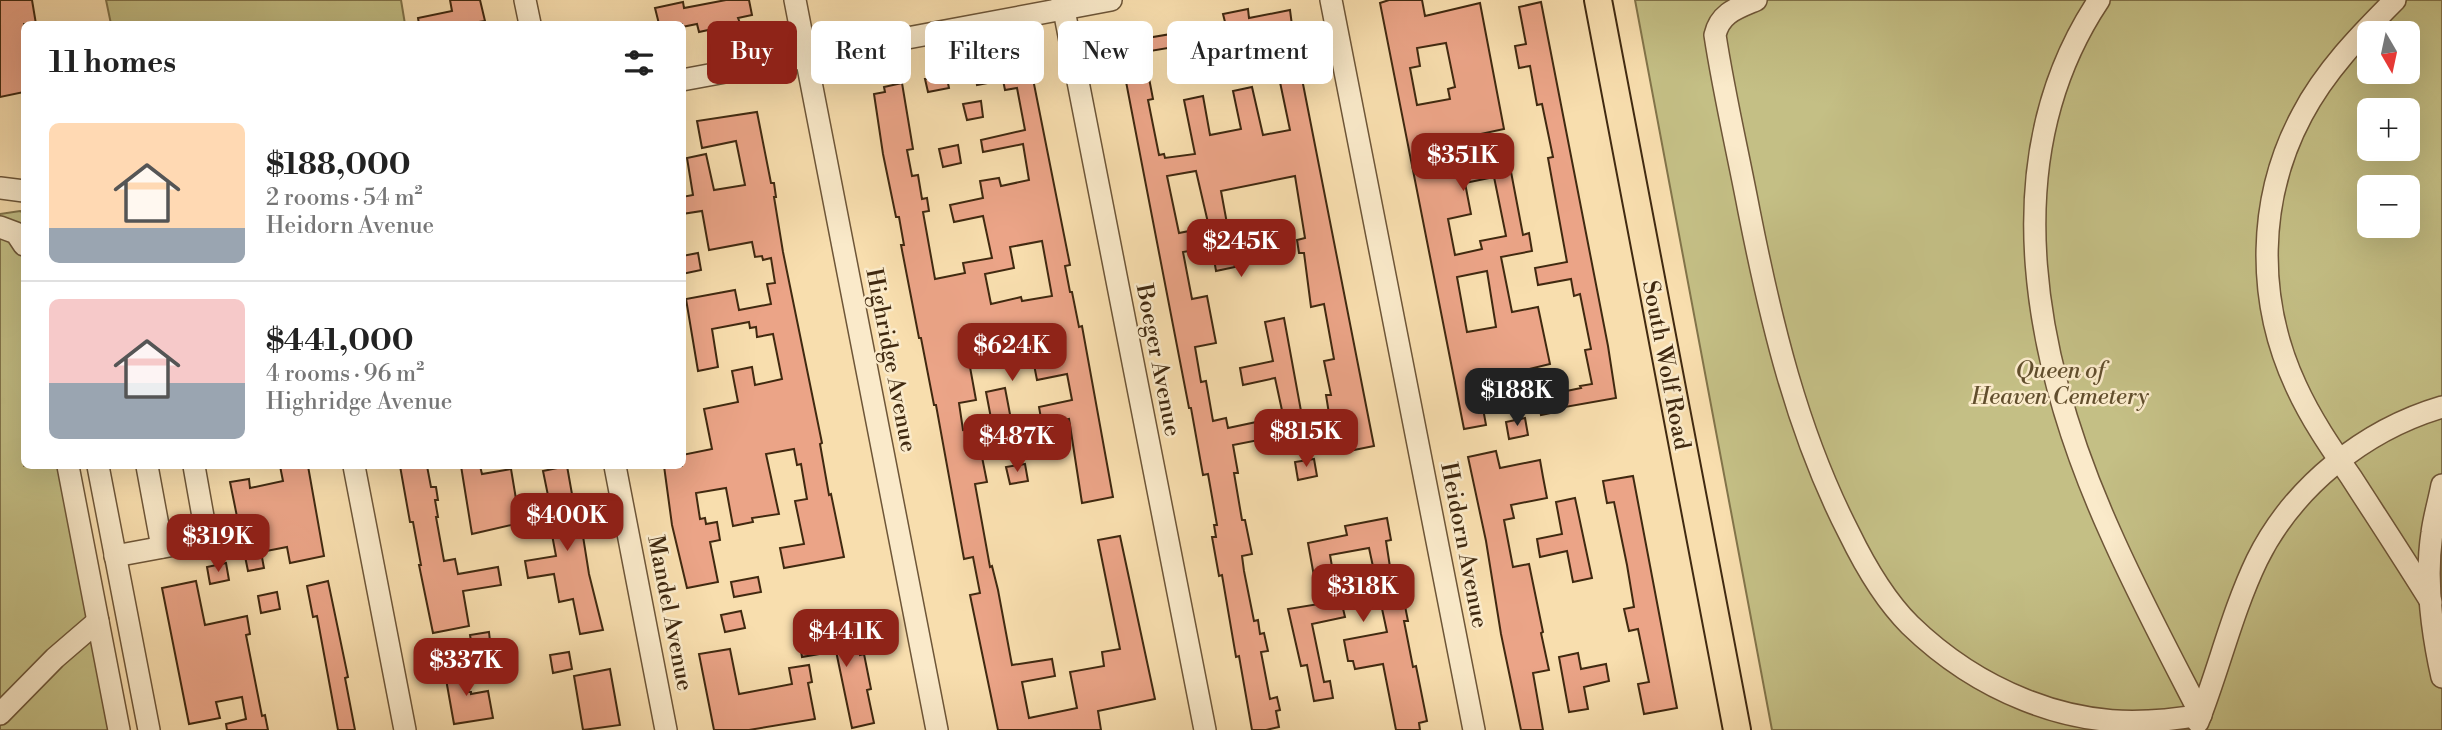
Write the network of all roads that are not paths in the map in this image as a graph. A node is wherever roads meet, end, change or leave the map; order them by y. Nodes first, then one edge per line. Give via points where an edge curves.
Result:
1 (525, 0) edge
2 (795, 0) edge
3 (1111, 0) edge
4 (1331, 0) edge
5 (1598, 0) edge
6 (1756, 0) edge
7 (2099, 0) edge
8 (2395, 0) edge
9 (1063, 5) edge
10 (529, 21) edge
11 (807, 56) junction
12 (686, 79) edge
13 (0, 188) edge
14 (21, 191) edge
15 (0, 227) edge
16 (21, 240) edge
17 (2442, 407) edge
18 (2339, 460) junction
19 (69, 469) edge
20 (99, 469) edge
21 (148, 469) edge
22 (195, 469) edge
23 (355, 469) edge
24 (616, 469) edge
25 (2442, 485) edge
26 (2437, 533) edge
27 (162, 547) junction
28 (115, 556) junction
29 (2431, 602) junction
30 (98, 621) junction
31 (2442, 677) edge
32 (0, 714) edge
33 (2198, 722) edge
34 (119, 730) edge
35 (149, 730) edge
36 (405, 730) edge
37 (666, 730) edge
38 (937, 730) edge
39 (1205, 730) edge
40 (1474, 730) edge
41 (1737, 730) edge

1 - 10 street
2 - 11 street, Highridge Avenue
3 - 9 street
4 - 40 street, Heidorn Avenue
5 - 41 main road, South Wolf Road
6 - 33 street via 1724,16 1715,35 1761,274 1804,429 1839,514 1871,575 1910,624 1969,672 2005,692 2088,719
7 - 33 street via 2065,59 2041,142 2033,235 2038,284 2054,369 2087,476
8 - 18 street via 2347,49 2302,115 2273,192 2268,230 2271,309 2281,347 2296,386
9 - 11 street
9 - 39 street, Boeger Avenue
11 - 12 street
11 - 38 street, Highridge Avenue
13 - 14 street
15 - 16 street via 16,233
17 - 18 street via 2381,432
18 - 29 street
18 - 33 street via 2302,496 2258,559
19 - 30 street
20 - 28 street
21 - 27 street
22 - 27 street via 207,539
23 - 36 street
24 - 37 street, Mandel Avenue
25 - 26 street
26 - 29 street via 2430,559
27 - 28 street
28 - 35 street
29 - 31 street
30 - 32 street
30 - 34 street

